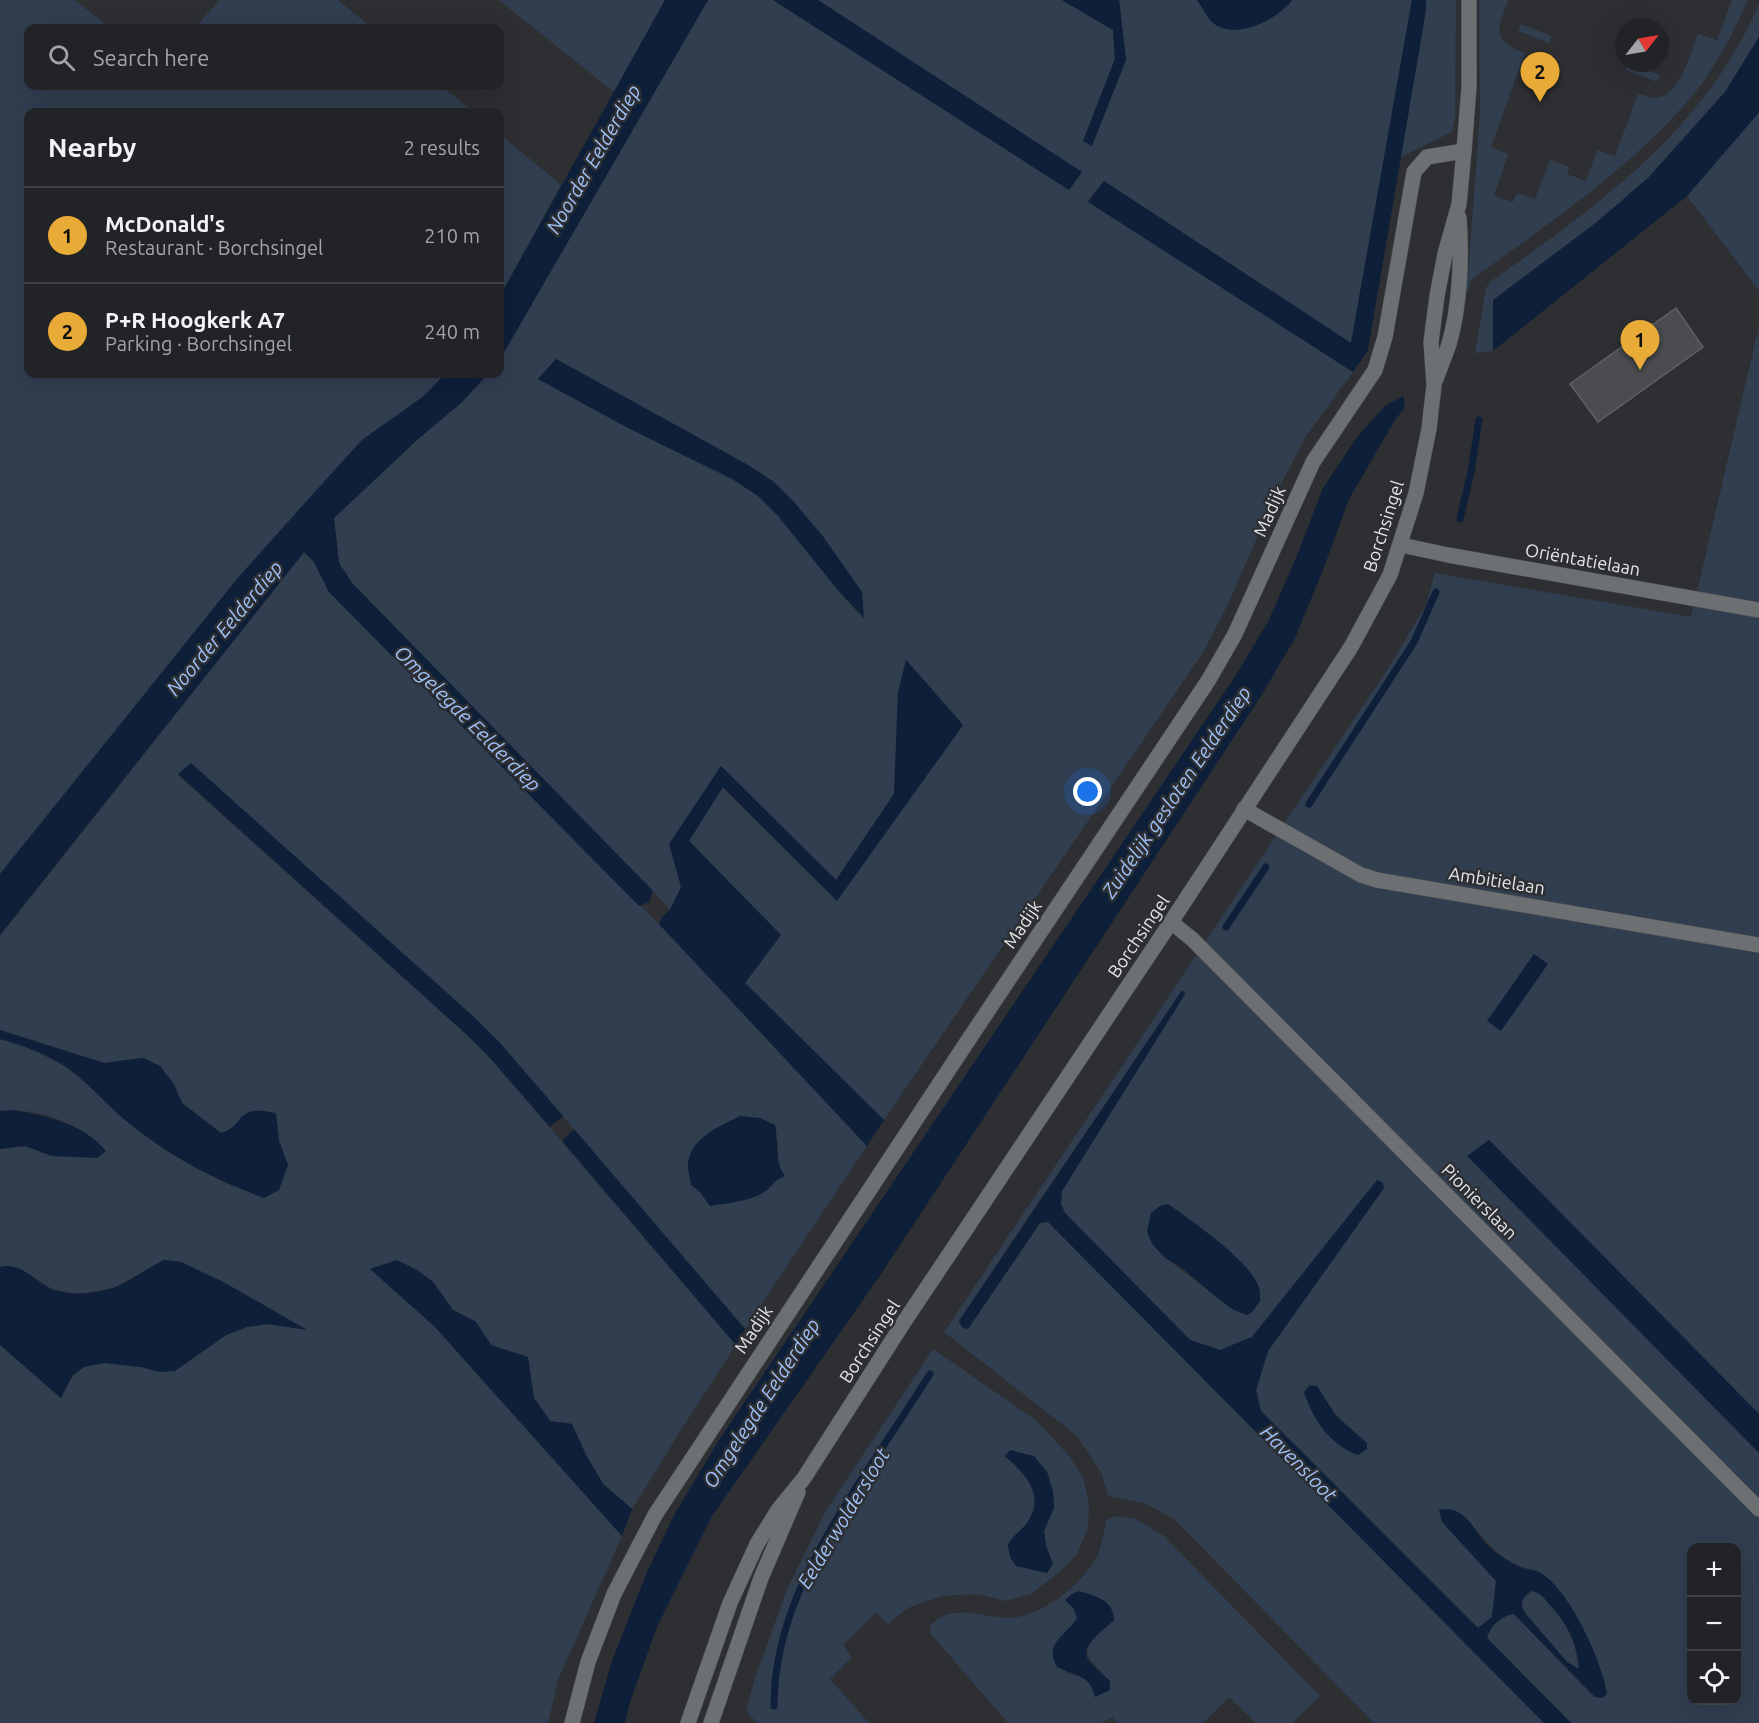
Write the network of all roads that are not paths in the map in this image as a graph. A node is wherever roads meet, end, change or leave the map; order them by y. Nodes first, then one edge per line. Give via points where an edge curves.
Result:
1 (1469, 0) edge
2 (1464, 151) junction
3 (1401, 545) junction
4 (1759, 610) edge
5 (1244, 809) junction
6 (1171, 922) junction
7 (1759, 945) edge
8 (804, 1479) junction
9 (1759, 1509) edge
10 (572, 1723) edge
11 (688, 1723) edge
12 (711, 1723) edge

1 - 2 street, Borchsingel
2 - 3 street, Borchsingel via 1459,204 1445,254 1431,342 1434,385 1429,429
2 - 10 street, Madijk via 1427,157 1414,172 1387,328 1375,370 1313,462 1235,634 1208,681 655,1515 614,1594 588,1662
3 - 4 street, Oriëntatielaan
3 - 5 street, Borchsingel via 1351,648
5 - 6 street, Borchsingel
5 - 7 street, Ambitielaan via 1361,875 1377,880
6 - 8 street, Borchsingel
6 - 9 street, Pionierslaan
8 - 11 street, Borchsingel via 778,1510 743,1571
8 - 12 street, Borchsingel via 761,1578

